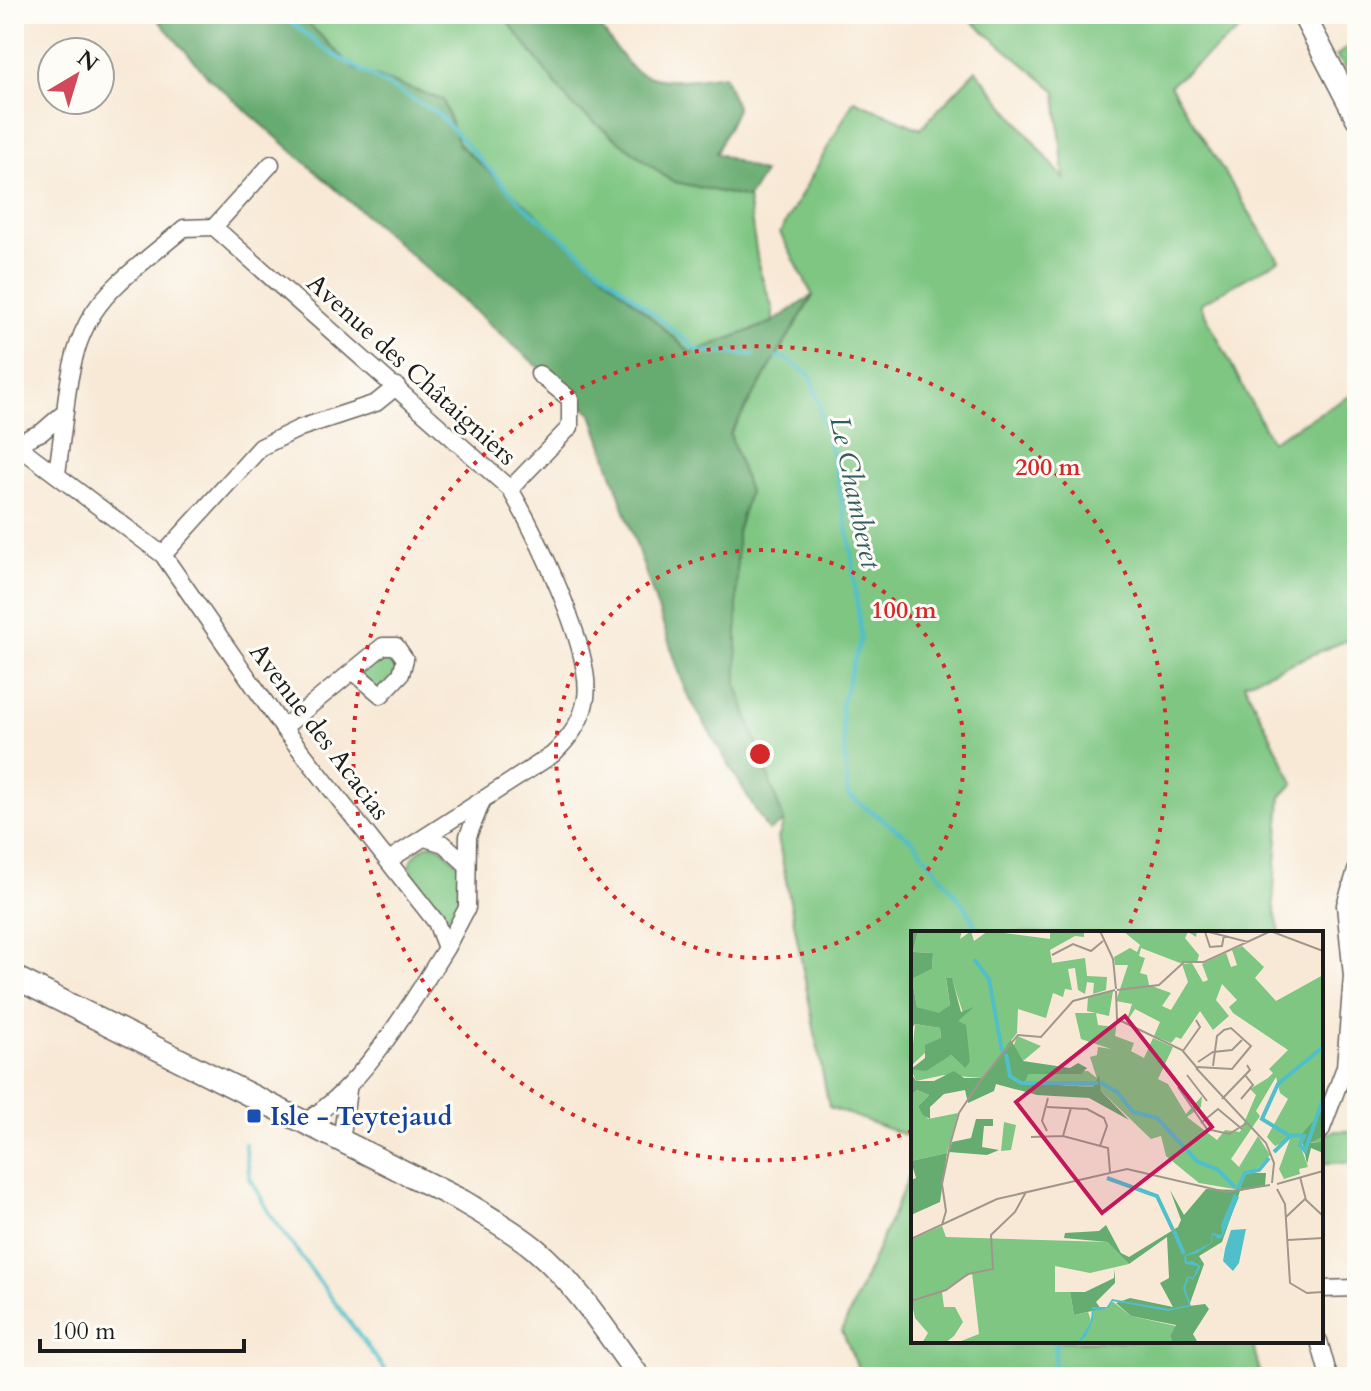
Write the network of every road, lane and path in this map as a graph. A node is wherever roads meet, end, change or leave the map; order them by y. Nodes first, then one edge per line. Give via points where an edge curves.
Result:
1 (1303, 14) edge
2 (1357, 118) edge
3 (271, 164) dead end
4 (214, 227) junction
5 (539, 374) dead end
6 (397, 386) junction
7 (65, 412) junction
8 (14, 444) edge
9 (57, 474) junction
10 (510, 489) junction
11 (163, 555) junction
12 (354, 672) dead end
13 (283, 728) junction
14 (482, 801) junction
15 (425, 838) junction
16 (389, 860) junction
17 (466, 864) junction
18 (1357, 868) edge
19 (446, 948) junction
20 (14, 977) edge
21 (348, 1090) junction
22 (303, 1123) junction
23 (1323, 1126) edge
24 (341, 1142) junction
25 (1357, 1288) edge
26 (1323, 1289) edge
27 (1320, 1343) edge
28 (639, 1377) edge
29 (1329, 1377) edge

1 - 2 main road
3 - 4 street
4 - 6 street, Avenue des Châtaigniers
4 - 7 street via 184,228 93,309 69,370
5 - 10 street via 570,399 570,427
6 - 10 street, Avenue des Châtaigniers
6 - 11 street via 376,403 261,447
7 - 8 street via 42,432
7 - 9 street
8 - 9 street, Avenue des Acacias
9 - 11 street, Avenue des Acacias
10 - 14 street, Avenue des Châtaigniers via 585,661 586,696 579,723 565,743
11 - 13 street, Avenue des Acacias
12 - 13 street
13 - 16 street, Avenue des Acacias
14 - 15 street, Avenue des Châtaigniers
14 - 17 street via 468,836
15 - 16 street, Avenue des Châtaigniers
15 - 17 street via 444,844
16 - 19 street, Avenue des Acacias via 436,922
17 - 19 street via 467,908
18 - 23 street via 1345,905 1352,976 1345,1067
19 - 21 street
20 - 22 main road
21 - 22 street
21 - 24 street
22 - 24 main road
24 - 28 main road via 462,1201 535,1249 581,1297
25 - 26 street
27 - 29 street

